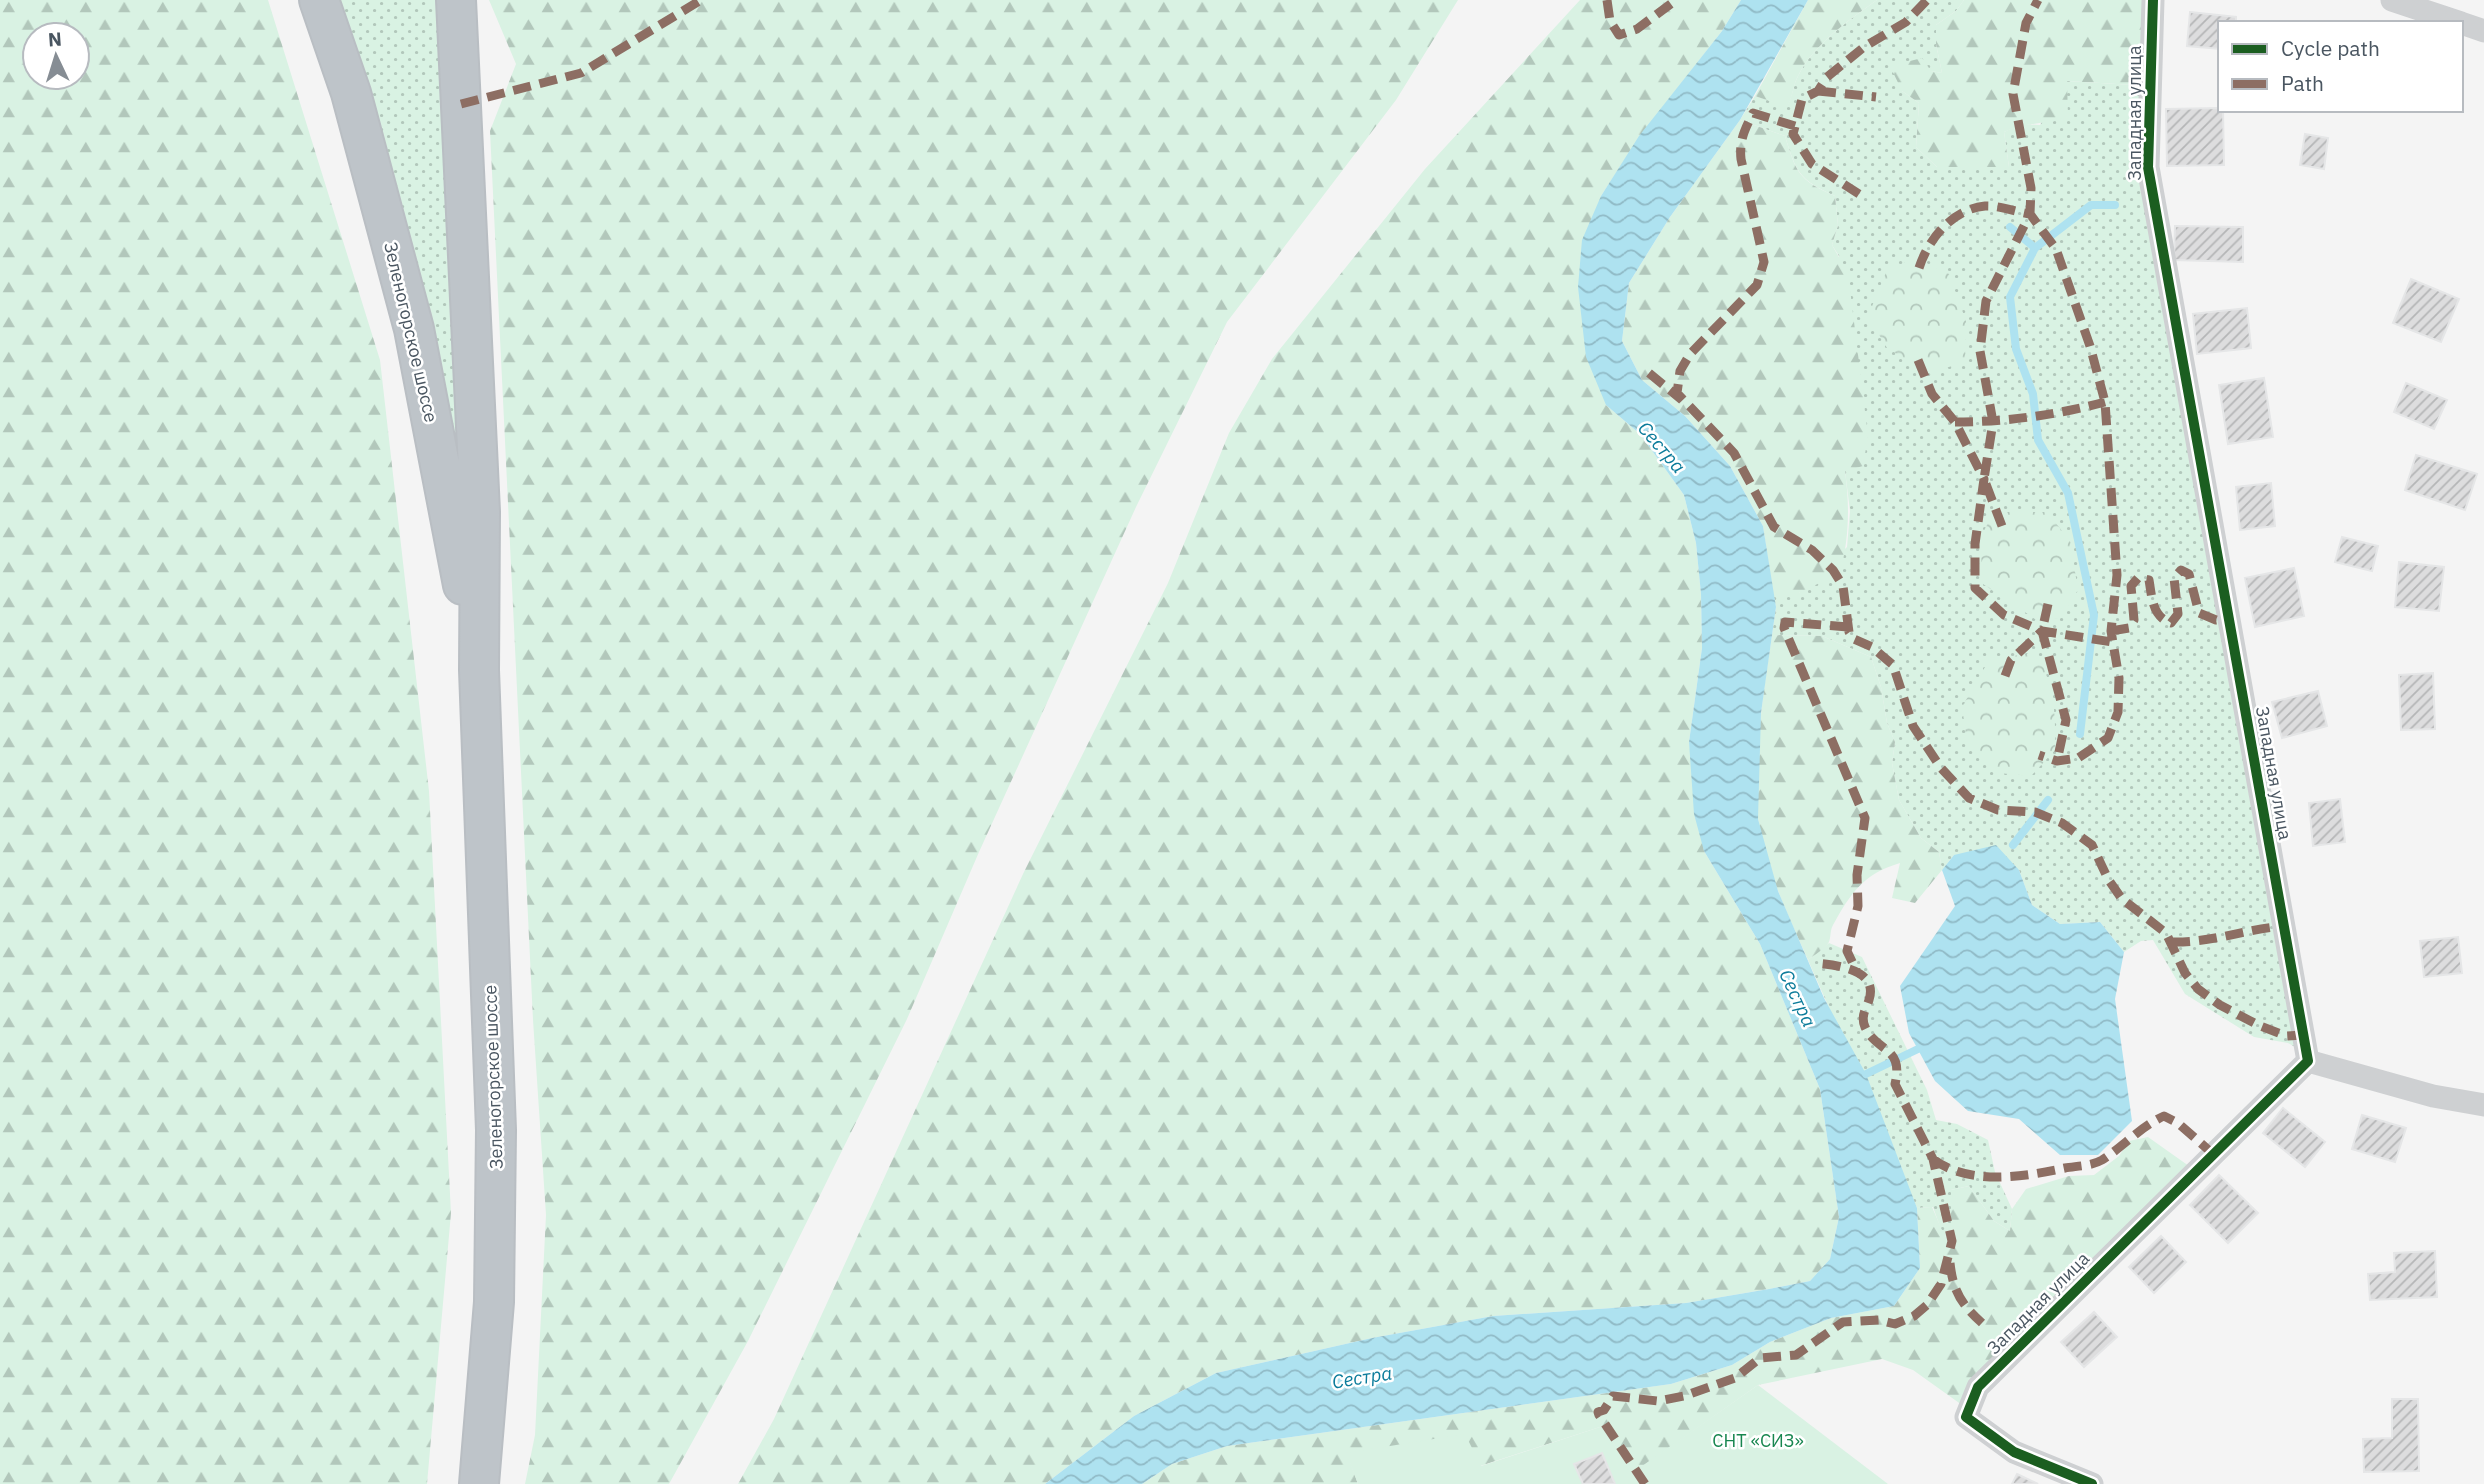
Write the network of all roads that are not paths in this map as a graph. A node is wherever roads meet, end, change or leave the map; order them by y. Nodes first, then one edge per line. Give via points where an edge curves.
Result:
1 (319, 0) edge
2 (456, 0) edge
3 (2153, 0) edge
4 (2392, 0) edge
5 (2455, 21) edge
6 (2463, 24) edge
7 (2484, 31) edge
8 (479, 670) junction
9 (2308, 1061) junction
10 (2484, 1105) edge
11 (479, 1484) edge
12 (2092, 1484) edge

1 - 8 highway, Зеленогорское шоссе via 351,93 414,329
2 - 8 highway, Зеленогорское шоссе via 480,512
3 - 9 street, Западная улица via 2148,167
4 - 5 street
6 - 7 street
8 - 11 highway, Зеленогорское шоссе via 496,1130 494,1302
9 - 10 street via 2433,1096
9 - 12 street, Западная улица via 1978,1387 1966,1417 2014,1452

